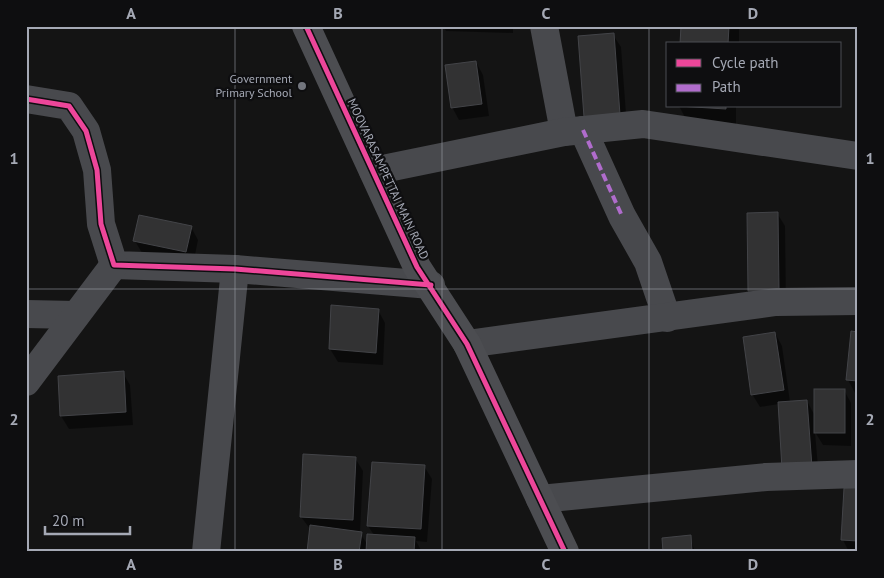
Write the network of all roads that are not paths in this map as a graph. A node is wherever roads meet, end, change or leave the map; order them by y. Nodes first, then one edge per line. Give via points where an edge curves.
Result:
1 (306, 26) edge
2 (544, 26) edge
3 (26, 99) edge
4 (574, 131) junction
5 (858, 156) edge
6 (373, 171) junction
7 (114, 265) junction
8 (235, 269) junction
9 (431, 285) junction
10 (858, 301) edge
11 (26, 314) edge
12 (76, 315) junction
13 (667, 318) junction
14 (467, 344) junction
15 (26, 382) edge
16 (858, 474) edge
17 (540, 498) junction
18 (206, 552) edge
19 (565, 552) edge

1 - 6 street, MOOVARASAMPETTAI MAIN ROAD
2 - 4 street
3 - 7 street via 69,106 86,131 97,170 101,224
4 - 5 street via 643,124
4 - 6 street
4 - 13 street via 648,262
6 - 9 street, MOOVARASAMPETTAI MAIN ROAD via 417,267
7 - 8 street
7 - 12 street
8 - 9 street
8 - 18 street
9 - 14 street, MOOVARASAMPETTAI MAIN ROAD
10 - 13 street via 776,302
11 - 12 street
12 - 15 street
13 - 14 street
14 - 17 street, MOOVARASAMPETTAI MAIN ROAD
16 - 17 street via 766,477
17 - 19 street, MOOVARASAMPETTAI MAIN ROAD

